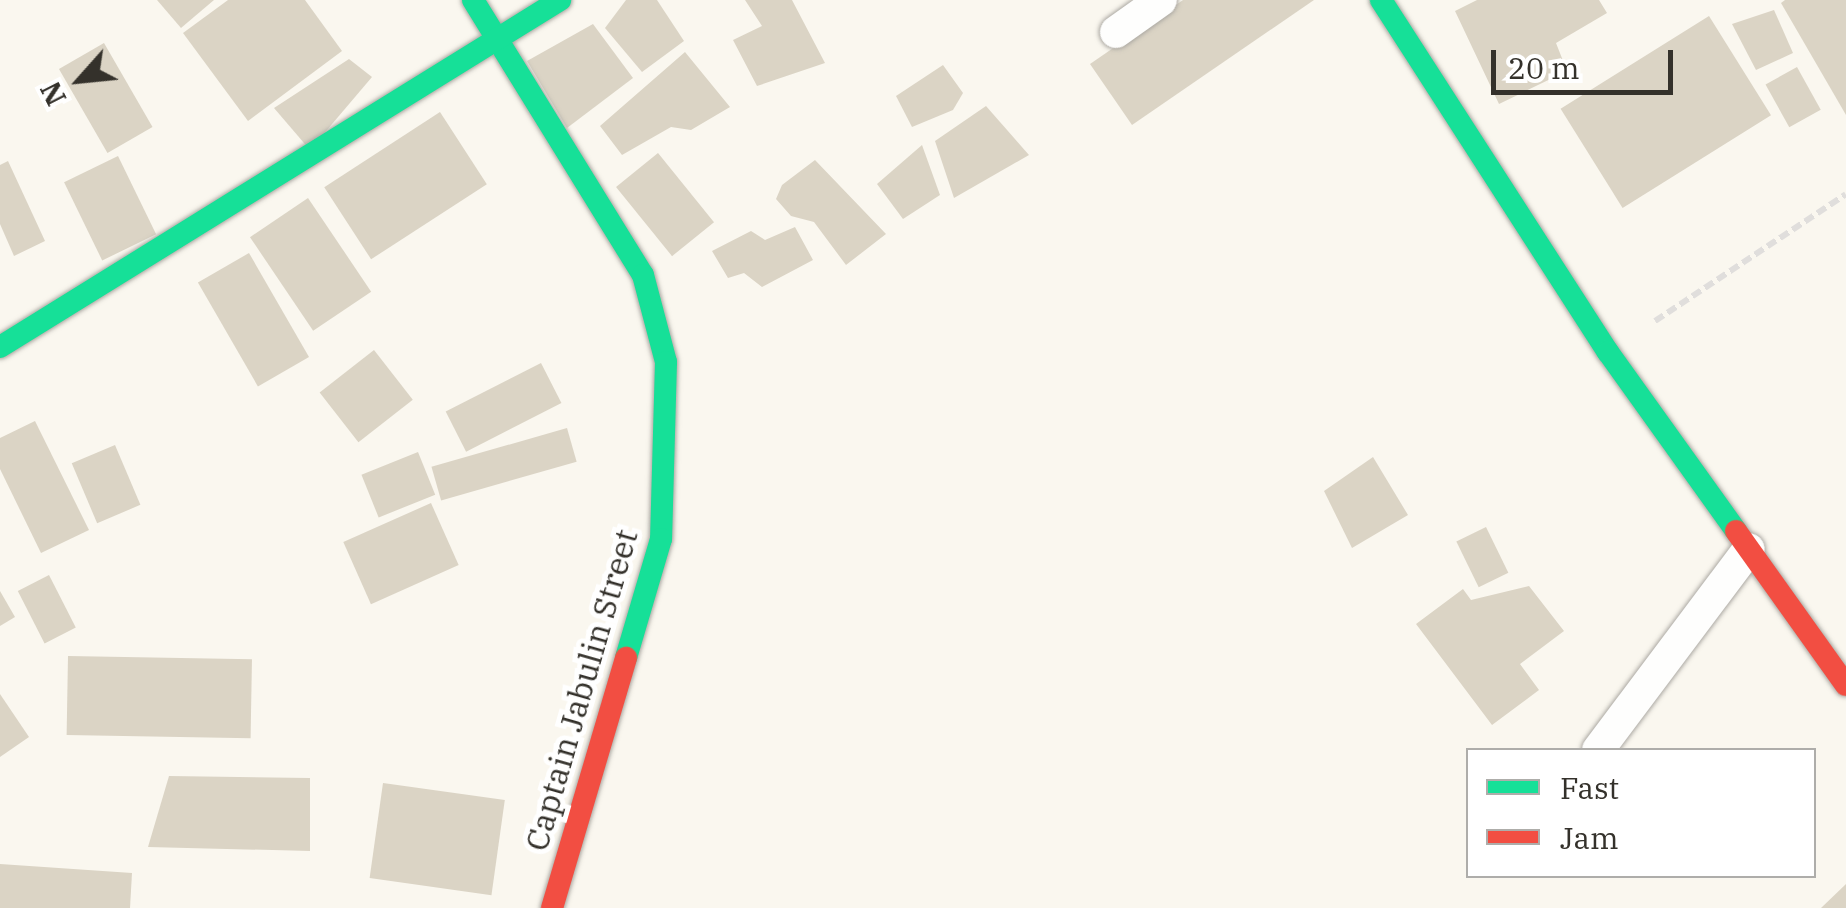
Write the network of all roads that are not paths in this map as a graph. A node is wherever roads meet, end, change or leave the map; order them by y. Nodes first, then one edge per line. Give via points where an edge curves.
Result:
1 (473, 0) edge
2 (560, 0) edge
3 (1161, 0) edge
4 (1382, 0) edge
5 (1116, 32) dead end
6 (502, 41) junction
7 (0, 347) edge
8 (1749, 549) junction
9 (1846, 684) edge
10 (1600, 748) edge
11 (552, 908) edge

1 - 6 street, Captain Jabulin Street
2 - 6 street
3 - 5 lane
4 - 8 street via 1608,352
6 - 7 street
6 - 11 street, Captain Jabulin Street via 643,274 666,362 661,539
8 - 9 street
8 - 10 lane

